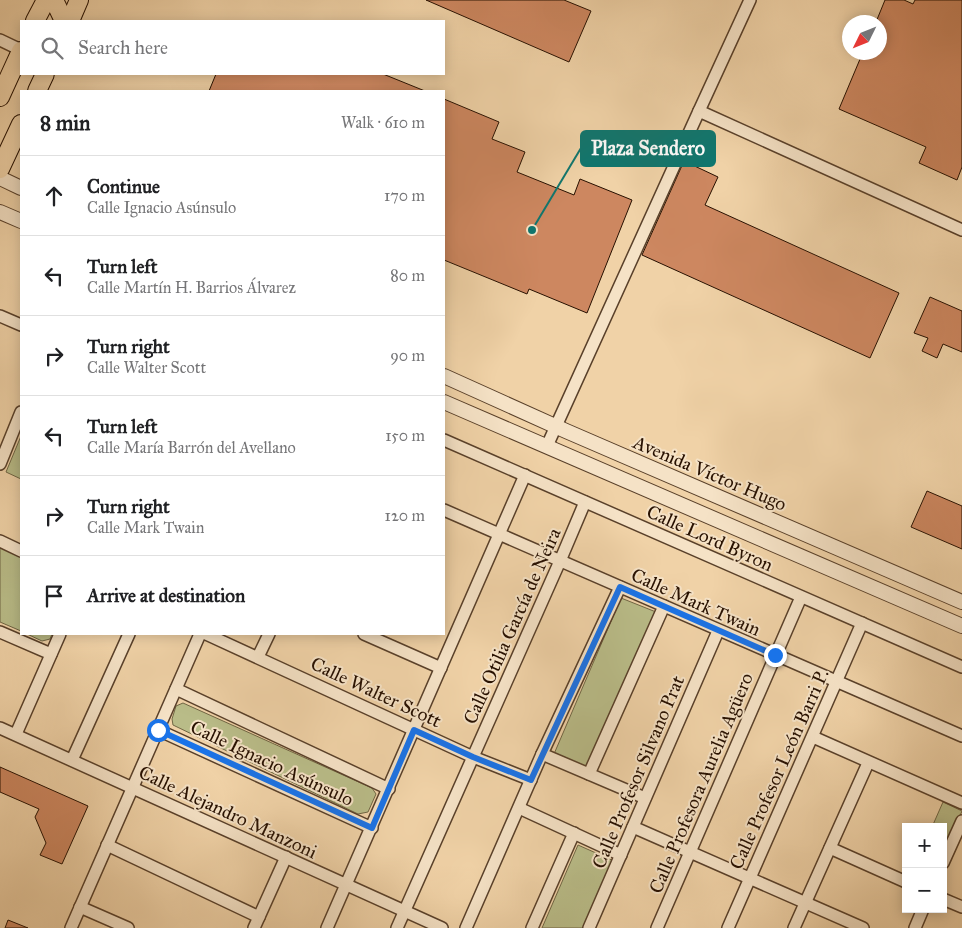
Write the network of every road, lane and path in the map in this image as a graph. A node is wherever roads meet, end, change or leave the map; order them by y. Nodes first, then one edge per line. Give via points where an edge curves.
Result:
1 (46, 0) edge
2 (54, 0) edge
3 (79, 0) edge
4 (750, 0) edge
5 (36, 20) edge
6 (64, 20) edge
7 (70, 20) edge
8 (0, 40) edge
9 (20, 50) edge
10 (20, 52) edge
11 (45, 75) edge
12 (37, 90) edge
13 (0, 97) edge
14 (699, 111) junction
15 (20, 126) edge
16 (0, 169) edge
17 (0, 178) edge
18 (20, 188) edge
19 (0, 212) edge
20 (20, 221) edge
21 (962, 230) edge
22 (0, 316) edge
23 (20, 325) edge
24 (445, 376) edge
25 (445, 402) edge
26 (20, 419) edge
27 (556, 426) junction
28 (445, 440) edge
29 (547, 446) junction
30 (0, 464) edge
31 (524, 475) junction
32 (585, 502) junction
33 (445, 510) edge
34 (499, 535) junction
35 (0, 541) edge
36 (20, 551) edge
37 (560, 561) junction
38 (620, 587) junction
39 (801, 596) junction
40 (962, 602) edge
41 (664, 606) junction
42 (862, 623) junction
43 (962, 626) edge
44 (718, 630) junction
45 (0, 632) edge
46 (60, 635) edge
47 (129, 635) edge
48 (200, 635) edge
49 (208, 635) edge
50 (269, 635) edge
51 (370, 635) edge
52 (386, 638) edge
53 (51, 654) junction
54 (775, 655) junction
55 (258, 657) junction
56 (962, 667) edge
57 (441, 668) junction
58 (836, 682) junction
59 (176, 689) junction
60 (0, 728) edge
61 (158, 730) junction
62 (414, 730) junction
63 (16, 734) junction
64 (962, 736) edge
65 (812, 737) junction
66 (542, 754) junction
67 (473, 757) junction
68 (72, 760) junction
69 (868, 763) junction
70 (589, 774) junction
71 (531, 780) junction
72 (132, 787) junction
73 (389, 789) junction
74 (645, 798) junction
75 (962, 803) edge
76 (520, 808) junction
77 (962, 821) edge
78 (633, 827) junction
79 (372, 828) junction
80 (574, 833) junction
81 (106, 845) junction
82 (830, 848) junction
83 (691, 853) junction
84 (947, 854) edge
85 (621, 855) junction
86 (286, 858) junction
87 (750, 879) junction
88 (902, 880) edge
89 (347, 886) junction
90 (947, 901) edge
91 (805, 903) junction
92 (80, 907) junction
93 (962, 907) edge
94 (405, 912) junction
95 (921, 913) edge
96 (256, 923) edge
97 (70, 928) edge
98 (128, 928) edge
99 (327, 928) edge
100 (397, 928) edge
101 (442, 928) edge
102 (466, 928) edge
103 (532, 928) edge
104 (589, 928) edge
105 (658, 928) edge
106 (728, 928) edge
107 (794, 928) edge
108 (863, 928) edge
109 (915, 928) edge

1 - 5 main road
2 - 6 main road
3 - 7 main road
4 - 14 street
8 - 9 street
10 - 13 main road
11 - 12 main road
14 - 21 street
14 - 27 street
15 - 16 main road
17 - 18 street
19 - 20 street
22 - 23 street
24 - 27 street, Avenida Víctor Hugo
25 - 29 street
26 - 30 street
27 - 29 street
27 - 40 street, Avenida Víctor Hugo
28 - 31 street, Calle Lord Byron
29 - 43 street
31 - 32 street, Calle Lord Byron
31 - 34 street
32 - 37 street, Calle Otilia García de Neira
32 - 39 street, Calle Lord Byron
33 - 34 street, Calle Mark Twain
34 - 37 street, Calle Mark Twain
34 - 57 street
35 - 36 street
37 - 38 street, Calle Mark Twain
37 - 67 street, Calle Otilia García de Neira
38 - 41 street, Calle Mark Twain
38 - 66 street
39 - 42 street, Calle Lord Byron
39 - 54 street, Calle Profesora Aurelia Agüero
41 - 44 street, Calle Mark Twain
41 - 70 street
42 - 56 street, Calle Lord Byron
42 - 58 street, Calle Profesor León Barri P.
44 - 54 street, Calle Mark Twain
44 - 74 street, Calle Profesor Silvano Prat
45 - 53 street
46 - 53 street
47 - 68 street
48 - 59 street
49 - 55 street, Calle Walter Scott
50 - 55 street
51 - 52 street
52 - 57 street
53 - 63 street
54 - 58 street, Calle Mark Twain
54 - 83 street, Calle Profesora Aurelia Agüero
55 - 62 street, Calle Walter Scott
57 - 62 street
58 - 64 street, Calle Mark Twain
58 - 65 street, Calle Profesor León Barri P.
59 - 61 street
59 - 73 street
60 - 63 street, Calle Alejandro Manzoni
61 - 72 street
61 - 79 street, Calle Ignacio Asúnsulo
62 - 67 street, Calle Walter Scott
62 - 73 street
63 - 68 street, Calle Alejandro Manzoni
65 - 69 street
65 - 87 street, Calle Profesor León Barri P.
66 - 70 street
66 - 71 street
67 - 71 street, Calle Walter Scott
67 - 94 street, Calle Otilia García de Neira
68 - 72 street, Calle Alejandro Manzoni
69 - 75 street
69 - 82 street
70 - 74 street
71 - 76 street
72 - 81 street
72 - 86 street, Calle Alejandro Manzoni
73 - 79 street
74 - 78 street, Calle Profesor Silvano Prat
76 - 80 street
76 - 102 street
77 - 84 street
78 - 83 street
78 - 85 street, Calle Profesor Silvano Prat
79 - 89 street
80 - 85 street
80 - 103 street
81 - 92 street
81 - 96 street
82 - 88 street
82 - 91 street
83 - 87 street
83 - 105 street, Calle Profesora Aurelia Agüero
85 - 104 street, Calle Profesor Silvano Prat
86 - 89 street, Calle Alejandro Manzoni
86 - 96 street
87 - 91 street
87 - 106 street, Calle Profesor León Barri P.
89 - 94 street, Calle Alejandro Manzoni
89 - 99 street
90 - 93 street
91 - 107 street
91 - 108 street
92 - 97 street
92 - 98 street
94 - 100 street, Calle Otilia García de Neira
94 - 101 street, Calle Alejandro Manzoni
95 - 109 street

